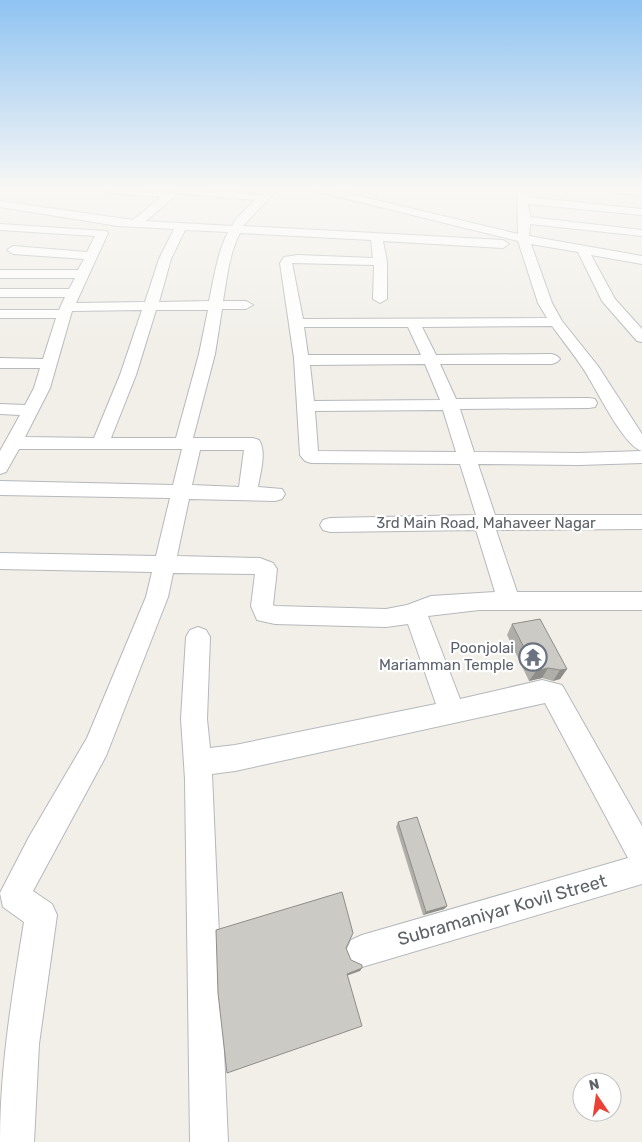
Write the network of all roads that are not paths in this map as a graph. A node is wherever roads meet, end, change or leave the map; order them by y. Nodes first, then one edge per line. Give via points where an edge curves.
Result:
1 (97, 243) edge
2 (172, 243) edge
3 (229, 243) edge
4 (377, 243) edge
5 (524, 243) edge
6 (532, 243) edge
7 (13, 250) dead end
8 (583, 251) junction
9 (91, 256) junction
10 (642, 260) edge
11 (381, 262) junction
12 (0, 274) edge
13 (82, 274) junction
14 (0, 293) edge
15 (74, 293) junction
16 (380, 299) dead end
17 (246, 305) dead end
18 (216, 306) junction
19 (150, 307) junction
20 (66, 311) junction
21 (0, 314) edge
22 (296, 322) junction
23 (414, 322) junction
24 (556, 322) junction
25 (642, 338) edge
26 (552, 359) dead end
27 (300, 360) junction
28 (432, 360) junction
29 (0, 363) edge
30 (48, 364) junction
31 (590, 404) dead end
32 (451, 405) junction
33 (307, 406) junction
34 (0, 409) edge
35 (31, 410) junction
36 (12, 443) junction
37 (100, 443) junction
38 (188, 444) junction
39 (642, 445) edge
40 (468, 457) junction
41 (642, 457) edge
42 (0, 468) edge
43 (0, 488) edge
44 (181, 492) junction
45 (247, 494) junction
46 (275, 494) dead end
47 (488, 522) junction
48 (642, 522) edge
49 (330, 525) dead end
50 (0, 561) edge
51 (164, 565) junction
52 (509, 601) junction
53 (642, 601) edge
54 (423, 608) junction
55 (198, 637) dead end
56 (452, 713) junction
57 (198, 763) junction
58 (642, 855) edge
59 (642, 869) edge
60 (7, 898) edge
61 (362, 951) dead end
62 (15, 1142) edge
63 (209, 1142) edge

1 - 9 street
2 - 19 street
3 - 18 street
4 - 11 street
5 - 24 street via 538,289
6 - 8 street
7 - 9 street
8 - 10 street
8 - 25 street via 609,301
9 - 13 street
11 - 16 street
11 - 22 street via 288,260
12 - 13 street
13 - 15 street
14 - 15 street
15 - 20 street
17 - 18 street
18 - 19 street
18 - 38 street
19 - 20 street
19 - 37 street via 128,375
20 - 21 street
20 - 30 street
22 - 23 street
22 - 27 street
23 - 24 street
23 - 28 street
24 - 39 street via 590,366
26 - 28 street
27 - 28 street
27 - 33 street
28 - 32 street
29 - 30 street
30 - 35 street
31 - 32 street
32 - 33 street
32 - 40 street
33 - 40 street via 311,457
34 - 35 street
35 - 36 street
36 - 37 street
36 - 42 street
37 - 38 street
38 - 44 street
38 - 45 street via 253,444
40 - 41 street
40 - 47 street
43 - 44 street
44 - 45 street
44 - 51 street
45 - 46 street
47 - 48 street, 3rd Main Road, Mahaveer Nagar
47 - 49 street, 3rd Main Road, Mahaveer Nagar
47 - 52 street via 486,530
50 - 51 street
51 - 54 street via 260,566 266,569 262,606 265,613 275,615 386,618
51 - 60 street via 157,596 97,747
52 - 53 street
52 - 54 street
54 - 56 street
55 - 57 street via 194,719
56 - 57 street
56 - 58 street via 542,691 552,694
57 - 63 street
59 - 61 street, Subramaniyar Kovil Street
60 - 62 street via 41,915 22,1044

